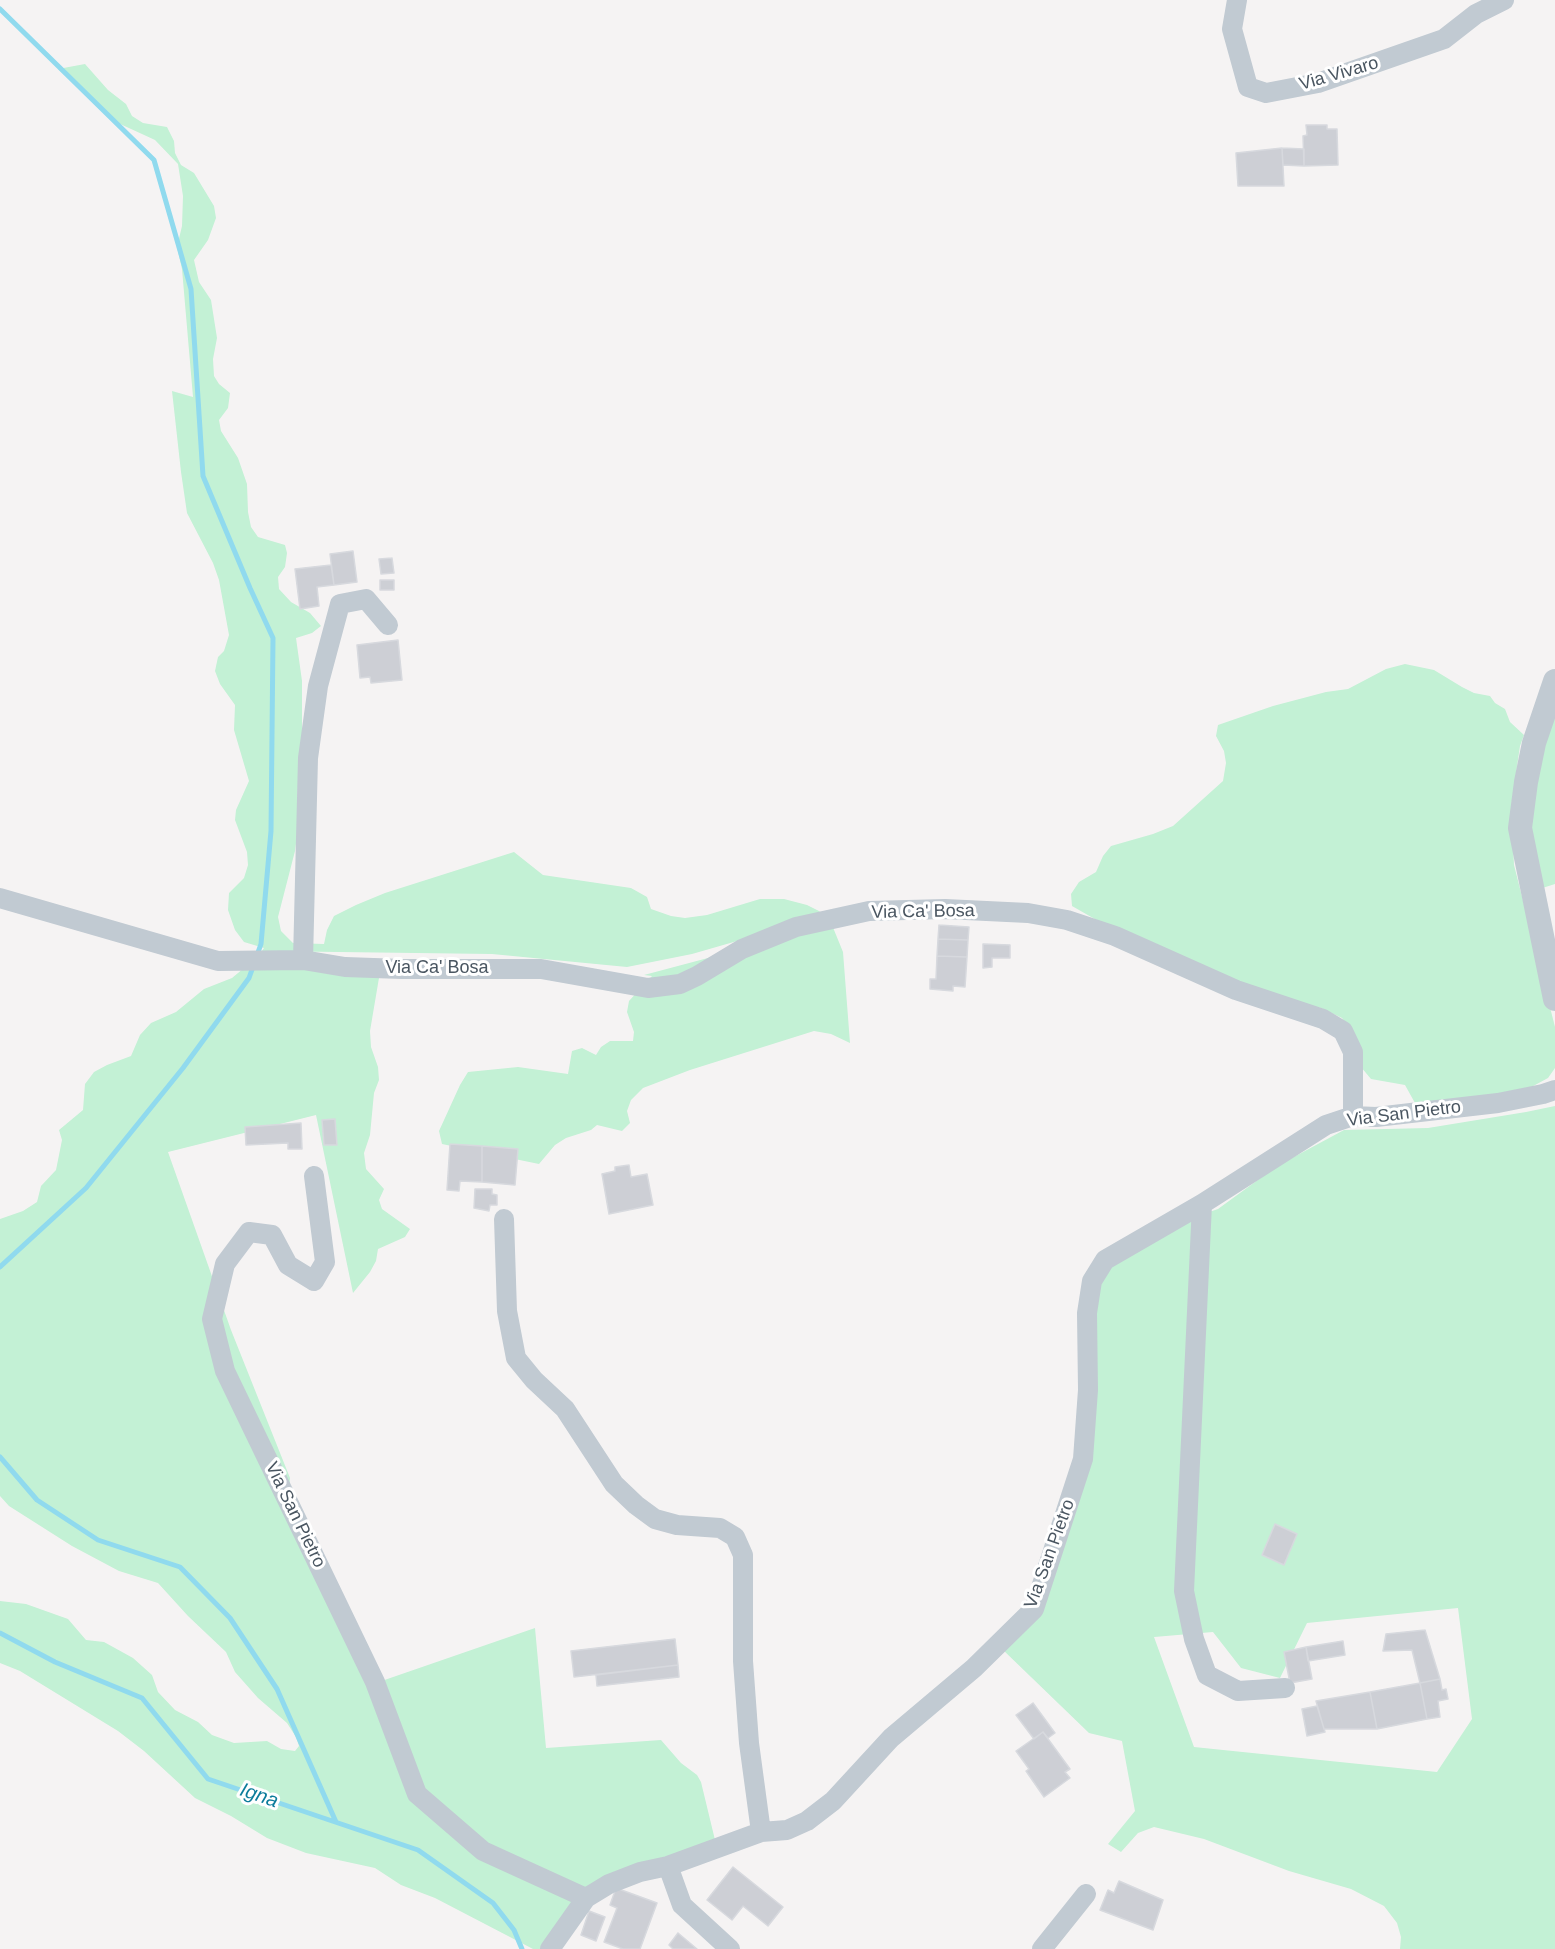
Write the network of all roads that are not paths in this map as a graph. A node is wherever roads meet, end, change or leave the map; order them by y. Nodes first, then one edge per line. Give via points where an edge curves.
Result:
1 (1237, 0) edge
2 (1504, 0) edge
3 (388, 625) dead end
4 (1555, 681) edge
5 (0, 898) edge
6 (303, 960) junction
7 (1555, 999) edge
8 (1555, 1090) edge
9 (1353, 1116) junction
10 (314, 1176) dead end
11 (1202, 1204) junction
12 (504, 1220) dead end
13 (1285, 1688) dead end
14 (761, 1832) junction
15 (668, 1866) junction
16 (1086, 1894) dead end
17 (586, 1898) junction
18 (550, 1949) edge
19 (730, 1949) edge
20 (1042, 1949) edge

1 - 2 street, Via Vivaro via 1232,29 1248,87 1266,93 1318,83 1434,43
3 - 6 street via 366,598 340,604 318,686 308,758
4 - 7 street via 1534,743 1521,828
5 - 6 street, Via Ca' Bosa via 218,962
6 - 9 street, Via Ca' Bosa via 345,967 541,969 648,988 680,984 742,949 796,927 869,911 1028,913 1067,920 1115,936 1236,990 1323,1019 1343,1031 1353,1052
8 - 9 street, Via San Pietro via 1498,1103 1376,1117
9 - 11 street, Via San Pietro via 1326,1125
10 - 17 street, Via San Pietro via 325,1262 314,1281 288,1264 272,1235 249,1232 225,1264 212,1320 225,1371 375,1682 417,1794 483,1851
11 - 13 street via 1184,1591 1194,1639 1207,1675 1238,1691
11 - 14 street, Via San Pietro via 1105,1260 1092,1281 1087,1313 1088,1390 1083,1459 1034,1610 974,1668 891,1738 833,1801 797,1826
12 - 14 street via 507,1311 516,1358 565,1409 614,1484 636,1505 655,1519 720,1528 735,1537 743,1555 743,1661
14 - 15 street, Via San Pietro
15 - 17 street, Via San Pietro via 609,1884
15 - 19 street via 682,1905
16 - 20 street
17 - 18 street, Via San Pietro

